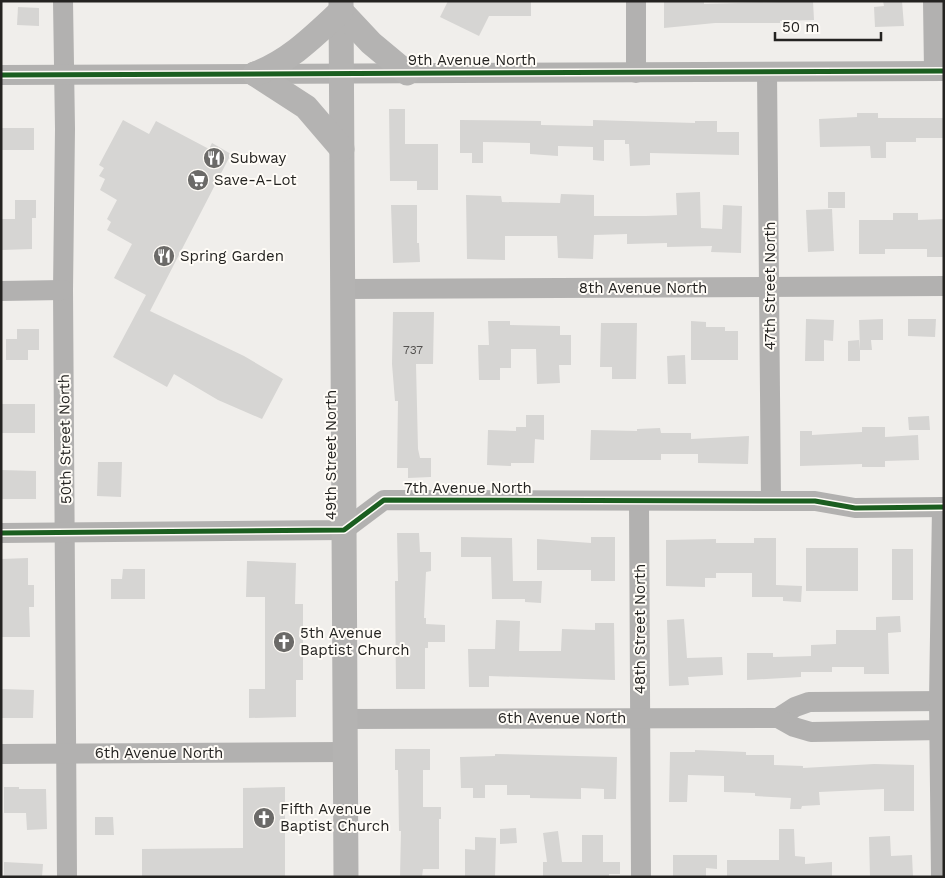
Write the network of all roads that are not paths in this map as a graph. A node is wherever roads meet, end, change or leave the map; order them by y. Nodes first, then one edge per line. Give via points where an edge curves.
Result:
1 (63, 1) edge
2 (636, 1) edge
3 (933, 1) edge
4 (341, 6) edge
5 (939, 71) edge
6 (636, 72) junction
7 (767, 72) junction
8 (342, 73) junction
9 (407, 73) junction
10 (255, 74) junction
11 (1, 75) edge
12 (64, 75) junction
13 (342, 149) junction
14 (944, 286) edge
15 (770, 288) junction
16 (343, 289) junction
17 (63, 290) junction
18 (1, 291) edge
19 (639, 501) junction
20 (772, 501) junction
21 (943, 507) edge
22 (344, 530) junction
23 (1, 533) edge
24 (66, 534) junction
25 (941, 701) edge
26 (640, 718) junction
27 (778, 718) junction
28 (346, 719) junction
29 (941, 730) edge
30 (346, 752) junction
31 (67, 753) junction
32 (1, 754) edge
33 (67, 877) edge
34 (346, 877) edge
35 (641, 877) edge
36 (940, 877) edge

1 - 12 street, 50th Street North
2 - 6 street
3 - 5 street
4 - 8 main road, 49th Street North
4 - 9 main road via 371,43
4 - 10 main road via 304,46 273,68
5 - 7 street, 9th Avenue North
6 - 7 street, 9th Avenue North
6 - 9 street, 9th Avenue North
7 - 15 street, 47th Street North
8 - 9 street, 9th Avenue North
8 - 10 street, 9th Avenue North
8 - 13 main road, 49th Street North
10 - 12 street, 9th Avenue North
10 - 13 main road via 306,107
11 - 12 street, 9th Avenue North
12 - 17 street, 50th Street North
13 - 16 main road, 49th Street North
14 - 15 street, 8th Avenue North
15 - 16 street, 8th Avenue North
15 - 20 street, 47th Street North
16 - 22 main road, 49th Street North
17 - 18 street
17 - 24 street, 50th Street North
19 - 20 street, 7th Avenue North
19 - 22 street, 7th Avenue North via 384,500
19 - 26 street, 48th Street North
20 - 21 street, 7th Avenue North via 815,501 855,508
21 - 25 street
22 - 24 street
22 - 28 main road, 49th Street North
23 - 24 street
24 - 31 street, 50th Street North
25 - 27 street via 809,702
25 - 29 street
26 - 27 street, 6th Avenue North
26 - 28 street, 6th Avenue North
26 - 35 street, 48th Street North
27 - 29 street, 6th Avenue North via 812,732
28 - 30 main road, 49th Street North
29 - 36 street
30 - 31 street, 6th Avenue North
30 - 34 main road, 49th Street North
31 - 32 street, 6th Avenue North
31 - 33 street, 50th Street North

